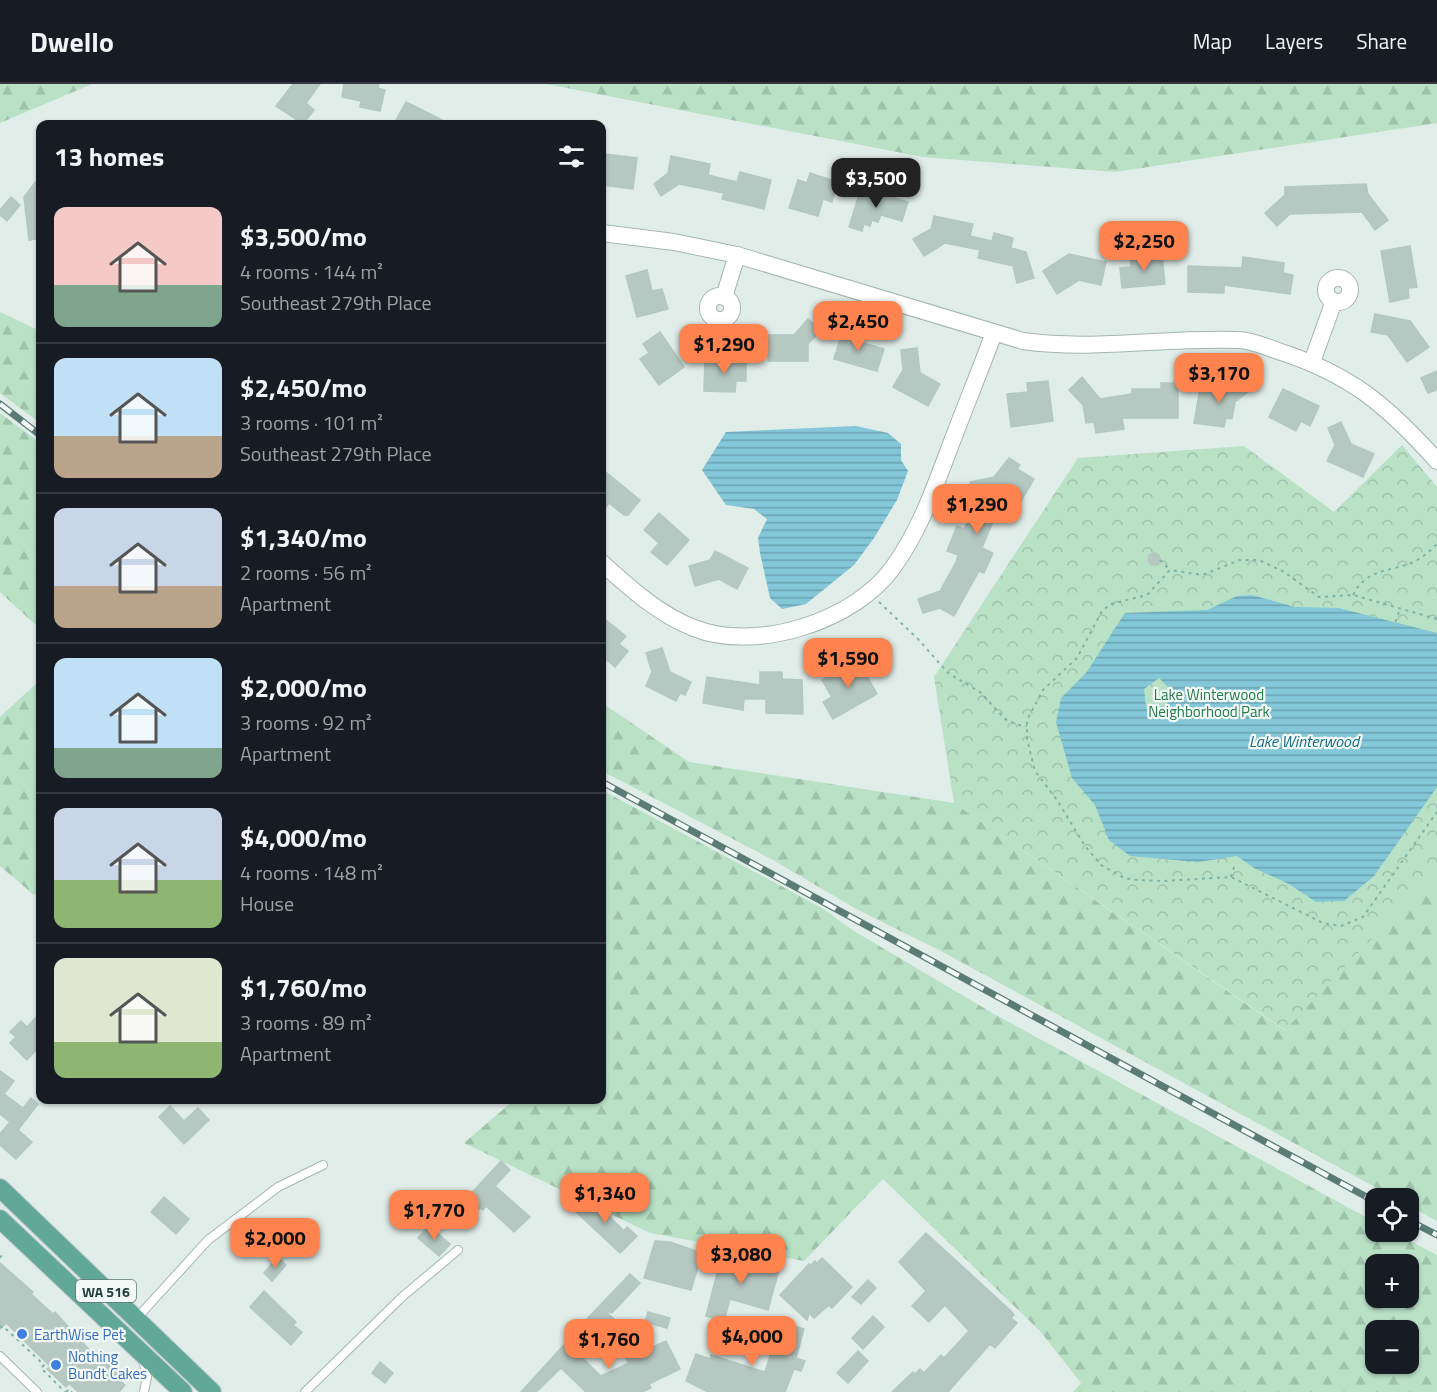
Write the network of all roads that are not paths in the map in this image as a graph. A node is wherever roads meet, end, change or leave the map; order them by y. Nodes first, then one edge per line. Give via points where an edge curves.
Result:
1 (606, 234) edge
2 (736, 255) junction
3 (724, 297) dead end
4 (1334, 301) dead end
5 (994, 333) junction
6 (1312, 362) junction
7 (1437, 461) edge
8 (606, 566) edge
9 (323, 1165) dead end
10 (0, 1188) edge
11 (0, 1218) edge
12 (458, 1250) dead end
13 (136, 1319) junction
14 (139, 1351) junction
15 (0, 1356) edge
16 (37, 1392) edge
17 (144, 1392) edge
18 (183, 1392) edge
19 (212, 1392) edge
20 (304, 1392) edge

1 - 2 street
2 - 3 street
2 - 5 street
4 - 6 street
5 - 6 street via 1062,347 1241,340
5 - 8 street via 922,520 893,569 869,591 825,620 774,634 738,636 695,629 646,600
6 - 7 street via 1377,399
9 - 13 lane via 278,1187 208,1240
10 - 13 main road, WA 516
11 - 14 main road, WA 516
12 - 20 lane via 402,1297
13 - 19 main road, WA 516
14 - 17 lane via 147,1377
14 - 18 main road, WA 516
15 - 16 lane

